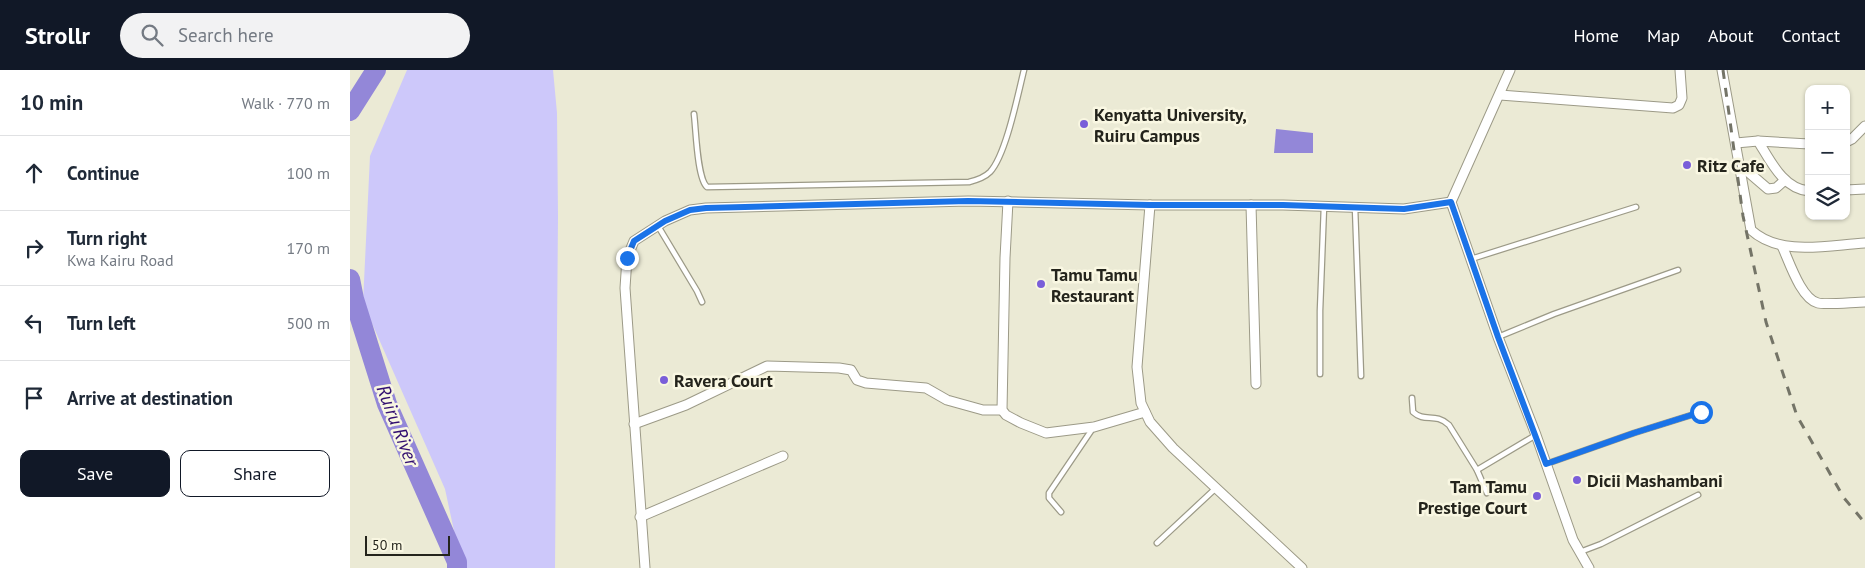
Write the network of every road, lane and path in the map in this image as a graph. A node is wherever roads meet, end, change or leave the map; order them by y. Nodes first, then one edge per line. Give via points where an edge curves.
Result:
1 (1024, 70) edge
2 (1510, 70) edge
3 (1680, 70) edge
4 (1722, 70) edge
5 (1500, 95) junction
6 (694, 114) dead end
7 (1865, 126) edge
8 (1850, 140) edge
9 (1758, 141) junction
10 (1736, 142) junction
11 (1805, 144) edge
12 (1740, 164) junction
13 (1785, 180) junction
14 (1865, 189) edge
15 (1805, 190) edge
16 (1850, 190) edge
17 (1008, 202) junction
18 (1451, 202) junction
19 (1150, 205) junction
20 (1251, 205) junction
21 (1324, 206) junction
22 (1355, 207) junction
23 (1636, 207) dead end
24 (658, 226) junction
25 (1865, 243) edge
26 (1782, 246) junction
27 (1471, 259) junction
28 (1678, 270) dead end
29 (702, 302) dead end
30 (1865, 302) edge
31 (1498, 337) junction
32 (1320, 374) dead end
33 (1361, 376) dead end
34 (1256, 384) dead end
35 (1412, 398) dead end
36 (1002, 410) junction
37 (1145, 412) junction
38 (1701, 412) dead end
39 (634, 424) junction
40 (1094, 427) junction
41 (1536, 435) junction
42 (783, 456) dead end
43 (1546, 464) junction
44 (1477, 470) junction
45 (1216, 488) junction
46 (1487, 493) dead end
47 (1698, 495) dead end
48 (1061, 512) dead end
49 (640, 517) junction
50 (1157, 543) dead end
51 (1580, 552) junction
52 (645, 568) edge
53 (1302, 568) edge
54 (1589, 568) edge

1 - 6 lane via 1012,119 995,166 982,179 969,182 707,187 700,172
2 - 5 street
3 - 5 street via 1682,98 1673,108
4 - 10 street
5 - 18 street
7 - 8 street
9 - 10 street
9 - 11 street
9 - 13 street
10 - 12 street
12 - 13 street via 1768,189 1776,188
12 - 26 street via 1751,230 1759,237
13 - 15 street
14 - 16 street
17 - 19 street
17 - 24 street via 706,208 690,210
17 - 36 street
18 - 22 street via 1404,209
18 - 27 street
19 - 20 street
19 - 37 street via 1137,367 1141,404
20 - 21 street
20 - 34 street
21 - 22 street
21 - 32 lane
22 - 33 lane
23 - 27 lane
24 - 29 lane
24 - 39 street via 634,241 627,258 625,288
25 - 26 street
26 - 30 street via 1801,287 1818,303
27 - 31 street
28 - 31 lane
31 - 41 street
35 - 44 lane via 1413,412 1417,416 1437,417 1449,425
36 - 39 street via 983,410 947,400 926,388 866,383 857,380 850,370 767,366 686,405
36 - 40 street via 1021,423 1046,433
37 - 40 street
37 - 45 street via 1173,448
38 - 43 lane
39 - 49 street
40 - 48 lane via 1049,493 1049,498
41 - 43 street
41 - 44 lane
42 - 49 street
43 - 51 street
44 - 46 lane
45 - 50 lane
45 - 53 street
47 - 51 lane
49 - 52 street
51 - 54 street

